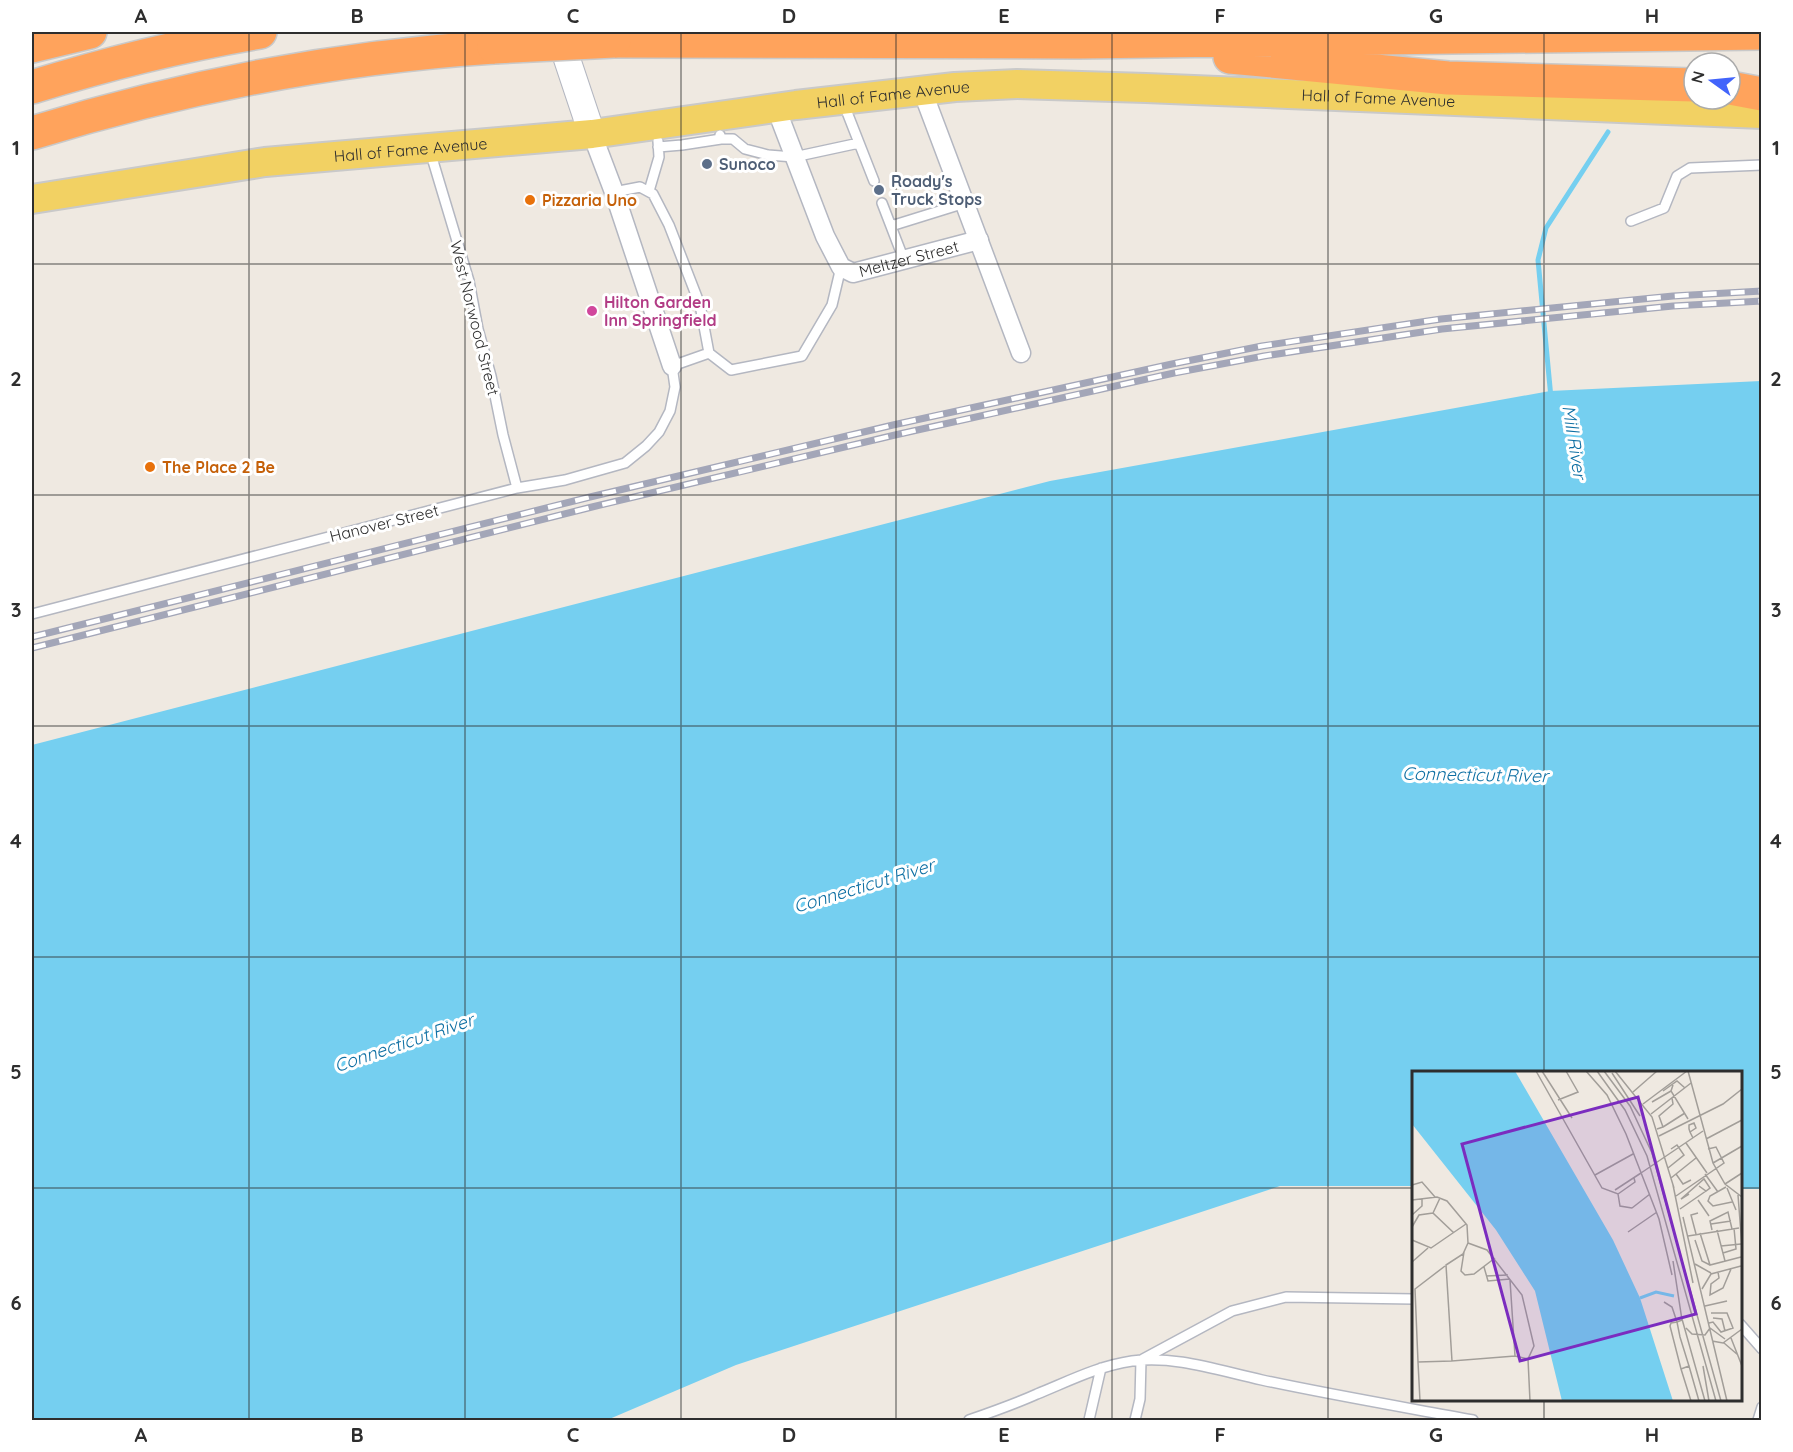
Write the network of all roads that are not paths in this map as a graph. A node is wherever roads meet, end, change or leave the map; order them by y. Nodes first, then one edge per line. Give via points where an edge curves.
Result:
1 (90, 32) edge
2 (260, 32) edge
3 (558, 32) edge
4 (1761, 33) edge
5 (1079, 42) junction
6 (32, 46) edge
7 (1682, 85) edge
8 (32, 87) edge
9 (922, 90) junction
10 (1742, 90) edge
11 (1761, 94) edge
12 (843, 100) junction
13 (776, 108) junction
14 (1761, 114) edge
15 (73, 121) junction
16 (719, 128) junction
17 (32, 133) edge
18 (592, 134) junction
19 (657, 136) junction
20 (32, 139) edge
21 (859, 144) junction
22 (429, 149) junction
23 (794, 157) junction
24 (1761, 165) edge
25 (874, 181) dead end
26 (649, 191) junction
27 (614, 192) junction
28 (32, 200) edge
29 (882, 203) dead end
30 (965, 203) junction
31 (1631, 221) dead end
32 (891, 226) junction
33 (979, 240) junction
34 (904, 260) junction
35 (841, 267) junction
36 (709, 353) junction
37 (1021, 353) dead end
38 (672, 366) junction
39 (517, 489) junction
40 (32, 614) edge
41 (1412, 1299) edge
42 (1742, 1326) edge
43 (1761, 1349) edge
44 (1141, 1360) junction
45 (1101, 1368) junction
46 (1761, 1407) edge
47 (969, 1420) edge
48 (1089, 1420) edge
49 (1135, 1420) edge
50 (1473, 1420) edge
51 (1758, 1420) edge

1 - 6 highway
2 - 8 highway via 131,59
3 - 18 main road
4 - 5 highway
5 - 7 highway via 1411,75
5 - 15 highway, bridge via 614,41 494,47 271,74
9 - 12 main road, Hall of Fame Avenue
9 - 14 main road, Hall of Fame Avenue via 1082,85
9 - 30 street
10 - 11 highway
12 - 13 main road, Hall of Fame Avenue
12 - 21 lane
13 - 16 main road, Hall of Fame Avenue
13 - 23 street
15 - 17 highway
15 - 20 highway
16 - 19 main road, Hall of Fame Avenue
16 - 23 lane via 745,149
18 - 19 main road, Hall of Fame Avenue
18 - 22 main road, Hall of Fame Avenue
18 - 27 street
19 - 26 lane via 659,157
21 - 23 lane
21 - 25 lane
22 - 28 main road, Hall of Fame Avenue via 265,162
22 - 39 lane, West Norwood Street via 468,281
23 - 35 street
24 - 31 lane via 1690,168 1677,176 1664,208
26 - 27 lane via 640,187
26 - 36 lane via 669,225 700,305
27 - 38 street
29 - 32 lane
30 - 32 lane
30 - 33 street
32 - 34 lane
33 - 34 street, Meltzer Street
33 - 37 street
34 - 35 street, Meltzer Street via 853,273
35 - 36 lane via 832,305 802,356 731,370
36 - 38 lane
38 - 39 lane, Hanover Street via 675,387 670,411 646,446 625,463
39 - 40 lane, Hanover Street
41 - 44 lane via 1286,1297 1232,1311
42 - 43 lane
44 - 45 lane
44 - 49 lane
44 - 50 lane via 1194,1365
45 - 47 lane
45 - 48 lane
46 - 51 lane

